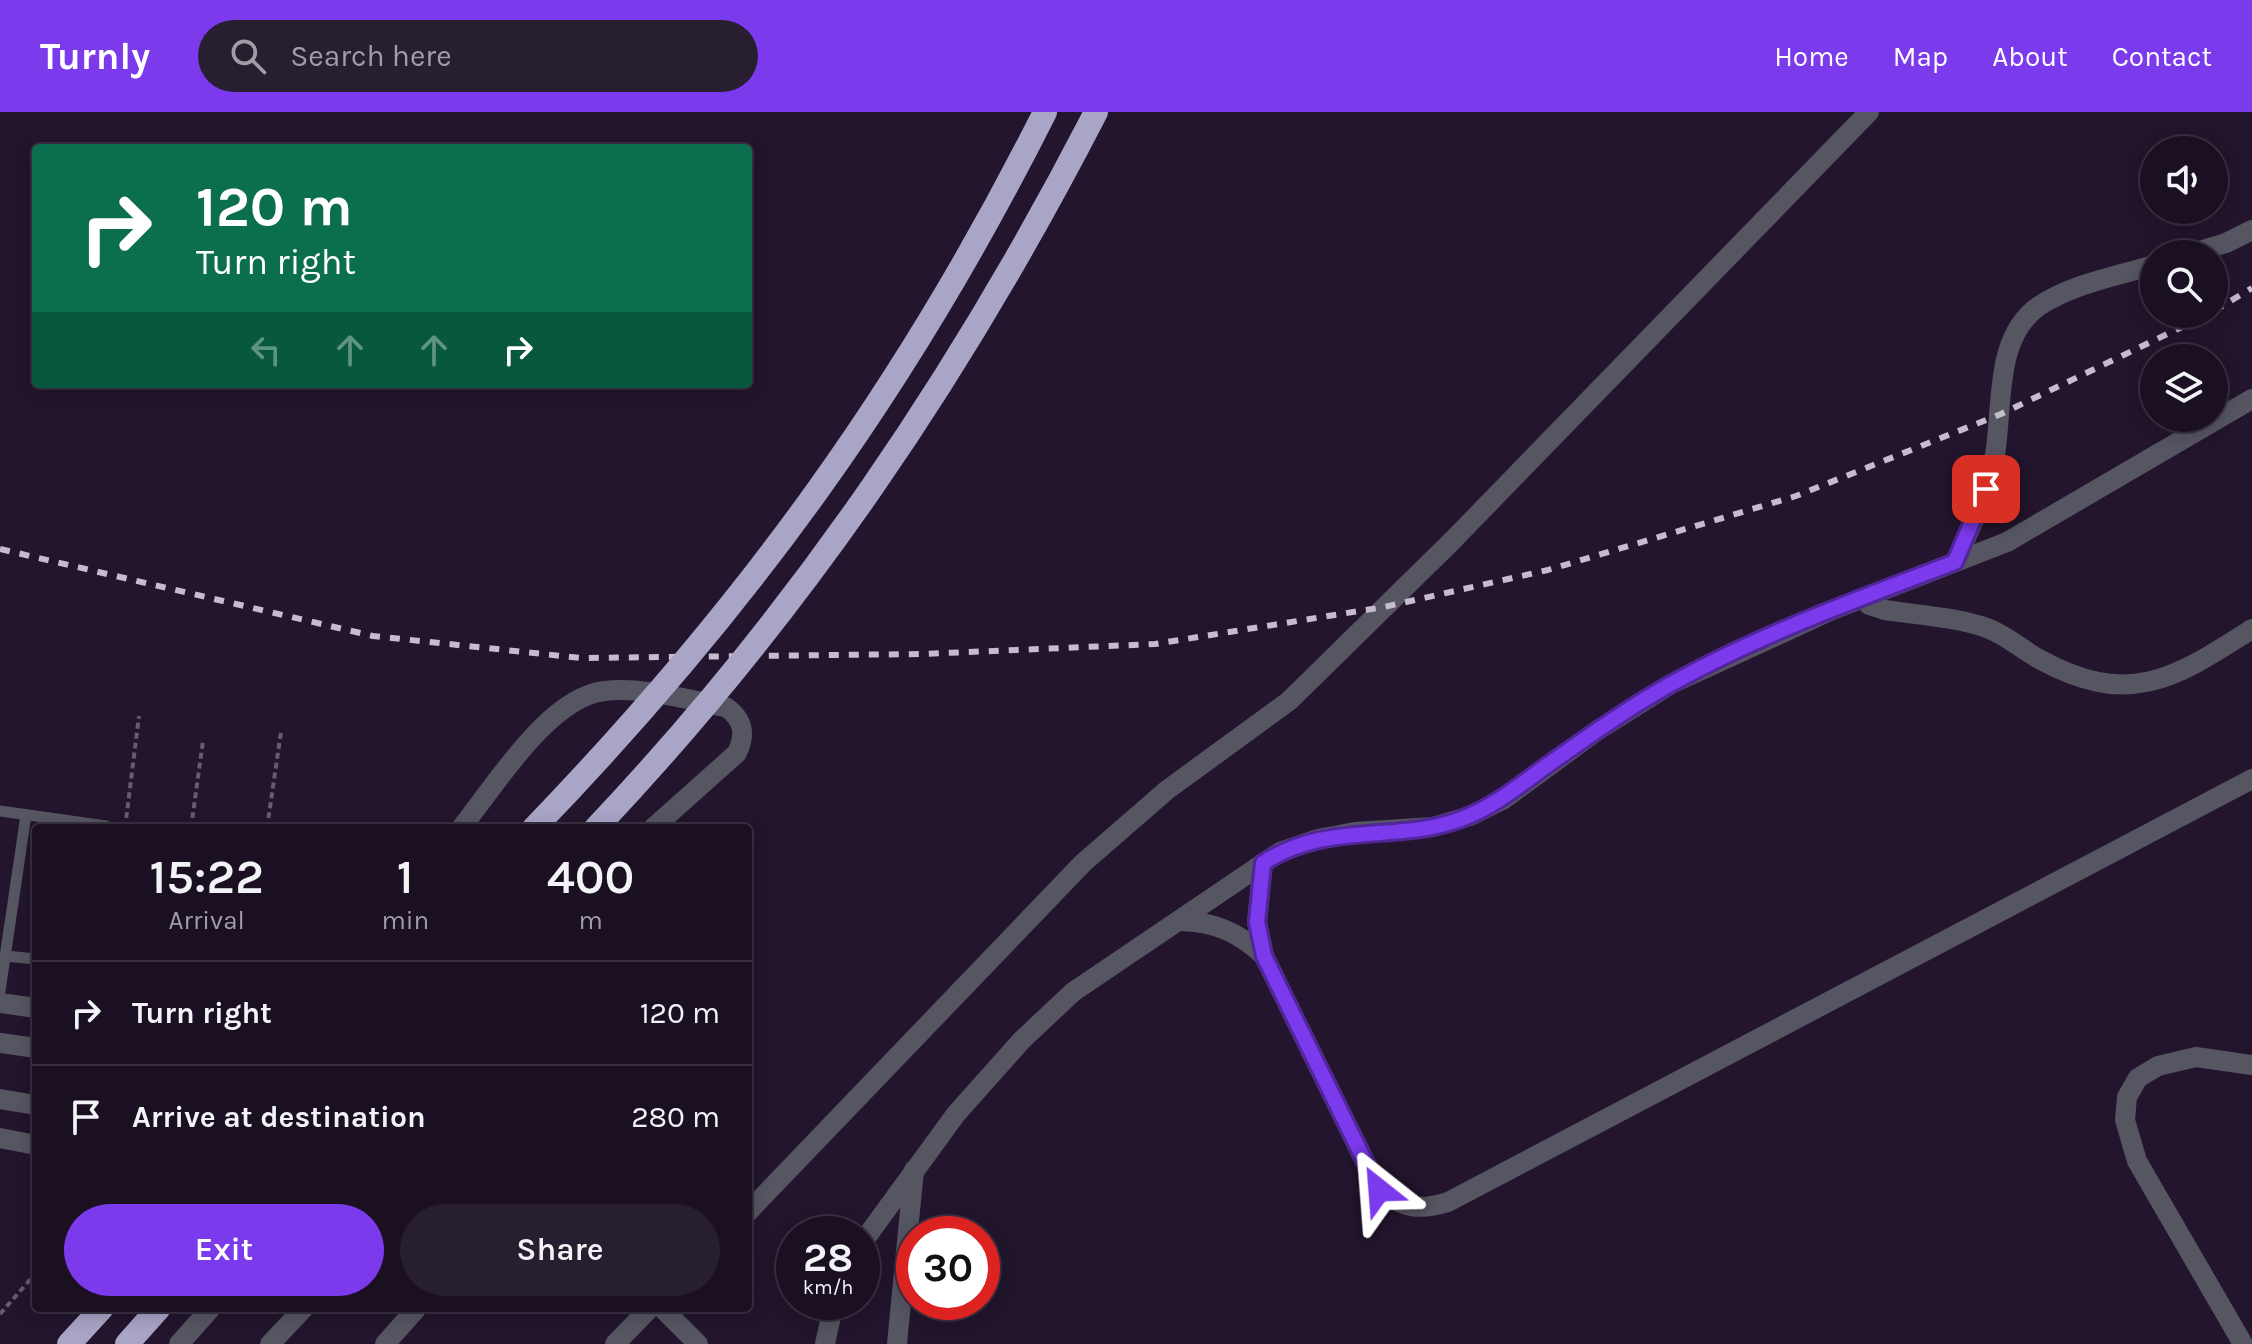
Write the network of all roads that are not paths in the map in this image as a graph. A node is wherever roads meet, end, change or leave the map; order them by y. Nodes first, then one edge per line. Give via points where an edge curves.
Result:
1 (1045, 112) edge
2 (1096, 112) edge
3 (1869, 112) edge
4 (2252, 230) edge
5 (2228, 242) edge
6 (2140, 269) edge
7 (2252, 399) edge
8 (1955, 562) junction
9 (1864, 598) junction
10 (2252, 629) edge
11 (2252, 779) edge
12 (0, 811) edge
13 (26, 815) junction
14 (91, 824) edge
15 (464, 824) edge
16 (538, 824) edge
17 (600, 824) edge
18 (657, 824) edge
19 (1263, 863) junction
20 (1180, 921) junction
21 (5, 956) junction
22 (1264, 956) junction
23 (32, 959) edge
24 (0, 991) edge
25 (0, 1003) edge
26 (32, 1007) edge
27 (0, 1043) edge
28 (32, 1047) edge
29 (2252, 1065) edge
30 (0, 1099) edge
31 (32, 1104) edge
32 (0, 1138) edge
33 (32, 1144) edge
34 (914, 1170) junction
35 (752, 1208) edge
36 (880, 1218) edge
37 (98, 1312) edge
38 (155, 1312) edge
39 (207, 1312) edge
40 (300, 1312) edge
41 (413, 1312) edge
42 (646, 1312) edge
43 (666, 1312) edge
44 (830, 1320) edge
45 (69, 1344) edge
46 (127, 1344) edge
47 (179, 1344) edge
48 (270, 1344) edge
49 (385, 1344) edge
50 (615, 1344) edge
51 (698, 1344) edge
52 (825, 1344) edge
53 (897, 1344) edge
54 (2243, 1344) edge

1 - 16 highway, bridge via 948,294 824,486 684,666
2 - 17 highway, bridge via 988,312 863,504 723,687
3 - 35 street via 1289,701 1167,790 1083,863
4 - 5 street
6 - 8 street via 2067,291 2037,307 2018,329 2007,355 1986,489
7 - 8 street via 2025,532
8 - 9 street
9 - 10 street via 1885,610 1987,628 2055,667 2115,684 2160,682
9 - 19 street via 1671,684 1504,799 1470,816 1433,827 1318,839
11 - 22 street via 1448,1202 1427,1208 1396,1202 1379,1190
12 - 13 lane
13 - 14 lane
13 - 21 lane
15 - 18 street via 544,725 590,693 625,690 726,707 742,728 737,753
19 - 20 street
19 - 22 street via 1257,922
20 - 22 street via 1226,928
20 - 34 street via 1073,992 956,1114
21 - 23 lane
21 - 24 lane
25 - 26 street
27 - 28 street
29 - 54 street via 2196,1057 2158,1066 2138,1078 2127,1097 2125,1120 2137,1161
30 - 31 street
32 - 33 street
34 - 36 street
34 - 53 street
37 - 45 highway
38 - 46 highway
39 - 47 street
40 - 48 street
41 - 49 street
42 - 50 street
43 - 51 street
44 - 52 street

